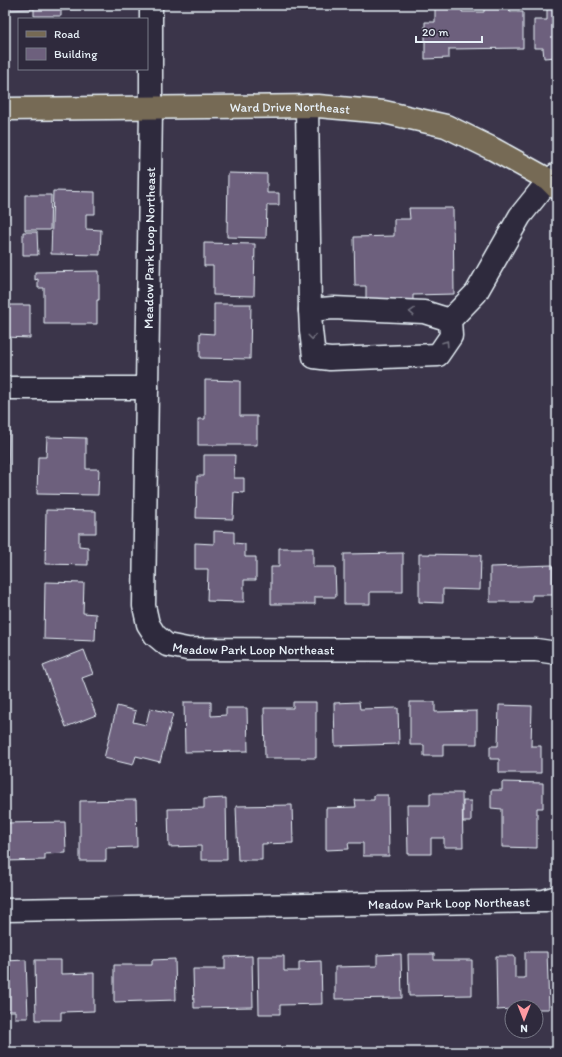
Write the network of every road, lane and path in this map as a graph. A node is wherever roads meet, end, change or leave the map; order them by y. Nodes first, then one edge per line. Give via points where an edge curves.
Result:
1 (151, 5) edge
2 (307, 106) junction
3 (151, 108) junction
4 (5, 109) edge
5 (554, 180) edge
6 (310, 310) junction
7 (450, 320) junction
8 (5, 388) edge
9 (147, 388) junction
10 (557, 653) edge
11 (557, 897) edge
12 (5, 910) edge

1 - 3 street, Meadow Park Loop Northeast
2 - 3 main road, Ward Drive Northeast
2 - 5 main road, Ward Drive Northeast via 384,112 446,126
2 - 6 street
3 - 4 main road, Ward Drive Northeast
3 - 9 street, Meadow Park Loop Northeast
5 - 7 street via 520,216 476,293
7 -> 6 street via 424,312 334,308
6 -> 7 street via 314,357 330,359 438,355 451,336
8 - 9 street
9 - 10 street, Meadow Park Loop Northeast via 144,606 148,624 167,645 187,649 536,650
11 - 12 street, Meadow Park Loop Northeast via 544,901

